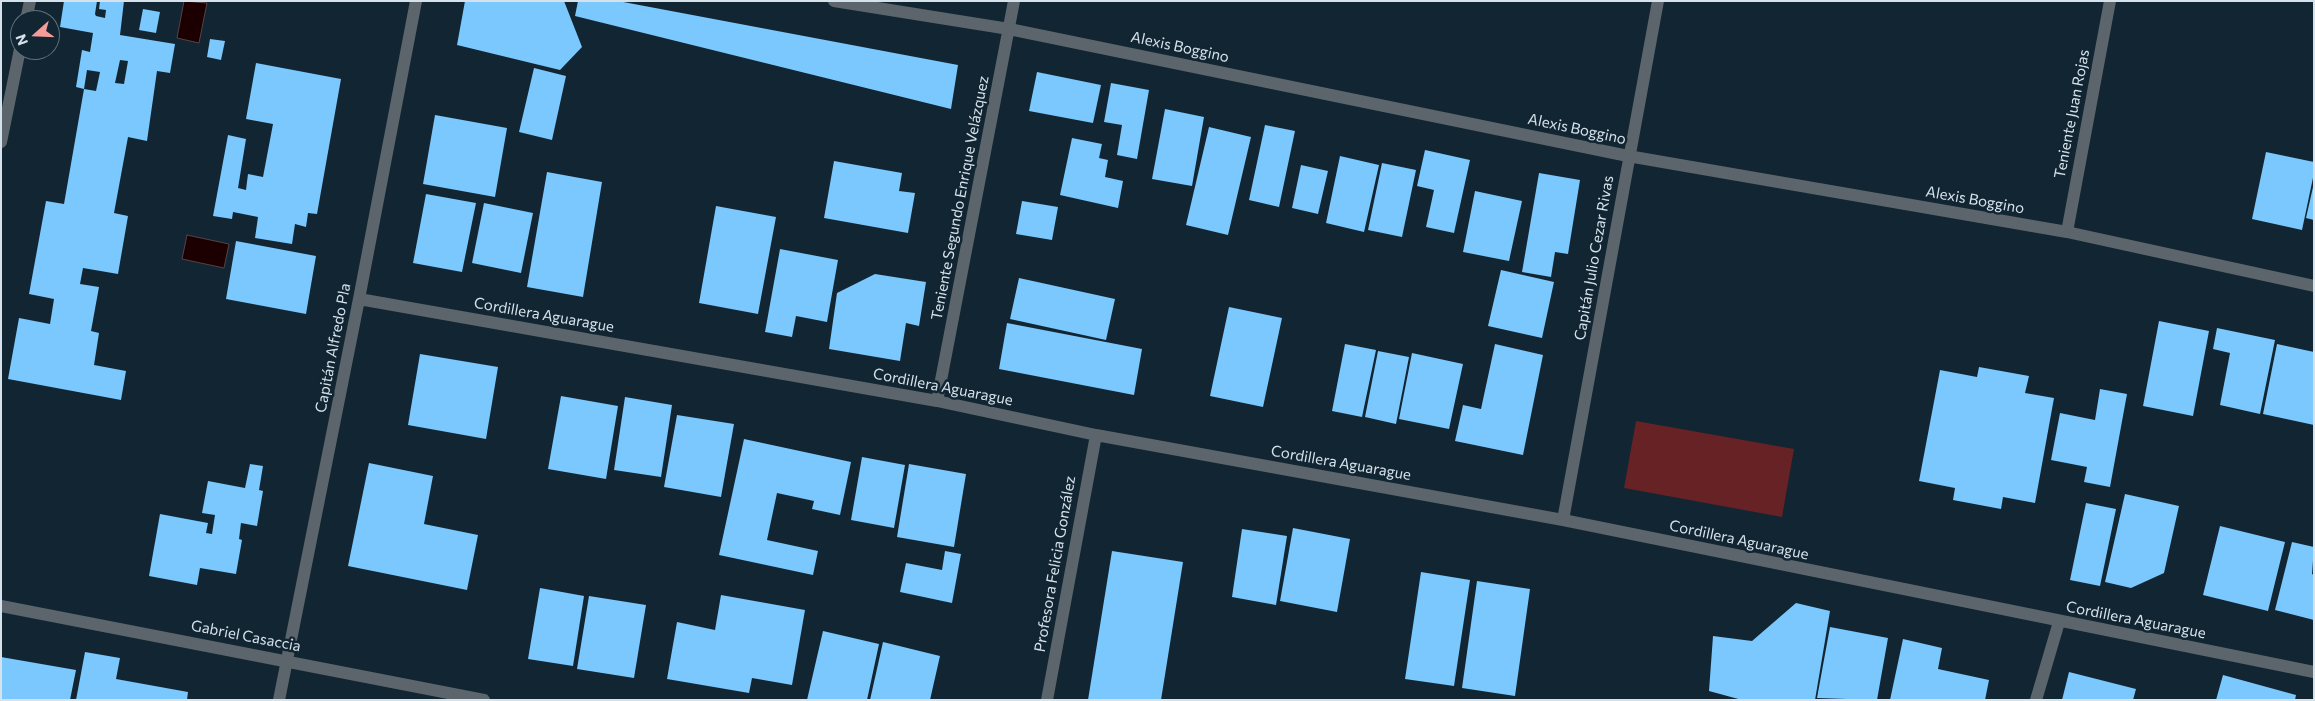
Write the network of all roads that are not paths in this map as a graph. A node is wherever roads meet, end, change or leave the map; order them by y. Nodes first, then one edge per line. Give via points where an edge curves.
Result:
1 (416, 1) edge
2 (834, 1) edge
3 (1014, 1) edge
4 (1658, 1) edge
5 (2110, 1) edge
6 (1009, 29) junction
7 (18, 60) edge
8 (1, 142) edge
9 (1628, 156) junction
10 (2067, 232) junction
11 (2314, 286) edge
12 (360, 299) junction
13 (937, 401) junction
14 (1096, 435) junction
15 (1563, 520) junction
16 (1, 606) edge
17 (2059, 622) junction
18 (286, 660) junction
19 (2314, 672) edge
20 (279, 700) edge
21 (484, 700) edge
22 (1047, 700) edge
23 (2036, 700) edge

1 - 12 street, Capitán Alfredo Pla
2 - 6 street, Alexis Boggino
3 - 6 street, Teniente Segundo Enrique Velázquez
4 - 9 street, Capitán Julio Cezar Rivas
5 - 10 street, Teniente Juan Rojas
6 - 9 street, Alexis Boggino
6 - 13 street, Teniente Segundo Enrique Velázquez
7 - 8 street
9 - 10 street, Alexis Boggino
9 - 15 street, Capitán Julio Cezar Rivas
10 - 11 street, Alexis Boggino
12 - 13 street, Cordillera Aguarague
12 - 18 street, Capitán Alfredo Pla
13 - 14 street, Cordillera Aguarague
14 - 15 street, Cordillera Aguarague
14 - 22 street, Profesora Felicia González
15 - 17 street, Cordillera Aguarague
16 - 18 street, Gabriel Casaccia
17 - 19 street, Cordillera Aguarague
17 - 23 street
18 - 20 street, Capitán Alfredo Pla
18 - 21 street, Gabriel Casaccia

